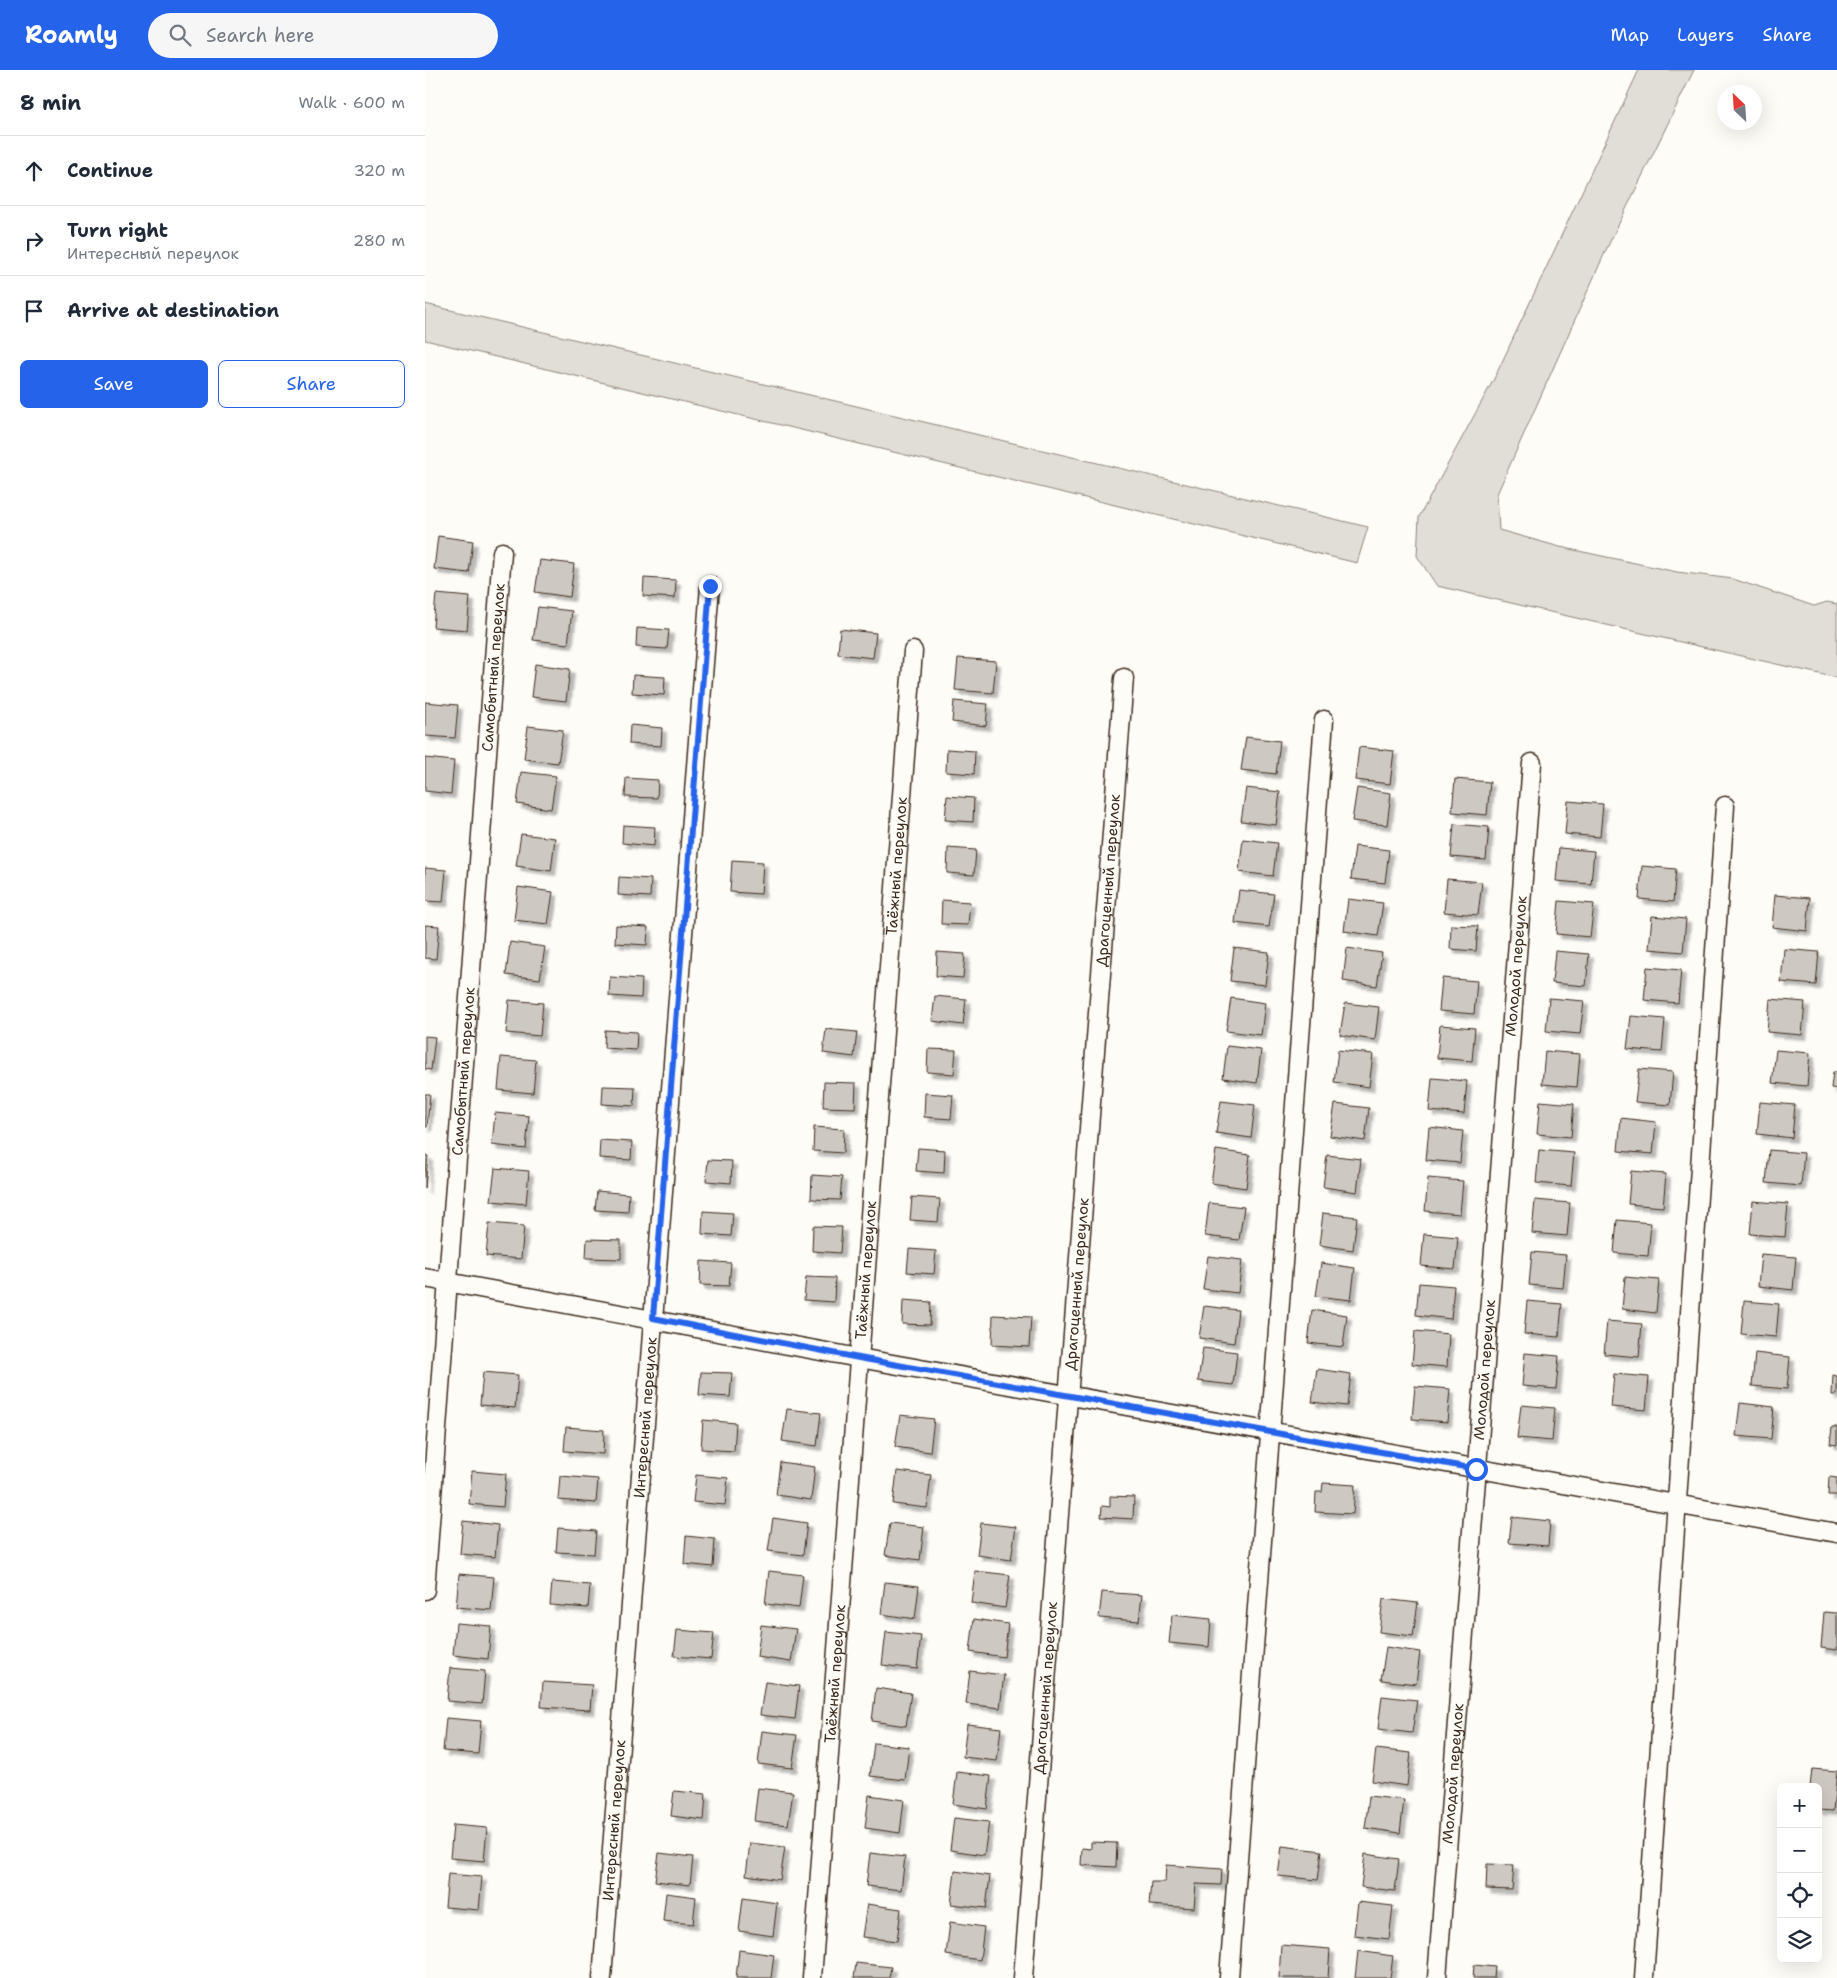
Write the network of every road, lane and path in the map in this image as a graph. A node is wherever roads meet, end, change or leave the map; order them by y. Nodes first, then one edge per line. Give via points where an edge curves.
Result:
1 (502, 552) dead end
2 (710, 586) dead end
3 (913, 651) dead end
4 (1124, 678) dead end
5 (1324, 720) dead end
6 (1532, 763) dead end
7 (1725, 806) dead end
8 (425, 1278) edge
9 (448, 1281) junction
10 (653, 1318) junction
11 (859, 1358) junction
12 (1068, 1395) junction
13 (1271, 1430) junction
14 (1476, 1469) junction
15 (1677, 1503) junction
16 (1837, 1533) edge
17 (425, 1590) edge
18 (602, 1978) edge
19 (812, 1978) edge
20 (1023, 1978) edge
21 (1229, 1978) edge
22 (1437, 1978) edge
23 (1644, 1978) edge

1 - 9 street, Самобытный переулок
2 - 10 street, Интересный переулок
3 - 11 street, Таёжный переулок
4 - 12 street, Драгоценный переулок
5 - 13 street
6 - 14 street, Молодой переулок
7 - 15 street
8 - 9 street
9 - 10 street
9 - 17 street, Самобытный переулок
10 - 11 street
10 - 18 street, Интересный переулок
11 - 12 street
11 - 19 street, Таёжный переулок
12 - 13 street
12 - 20 street, Драгоценный переулок
13 - 14 street
13 - 21 street
14 - 15 street
14 - 22 street, Молодой переулок
15 - 16 street
15 - 23 street

